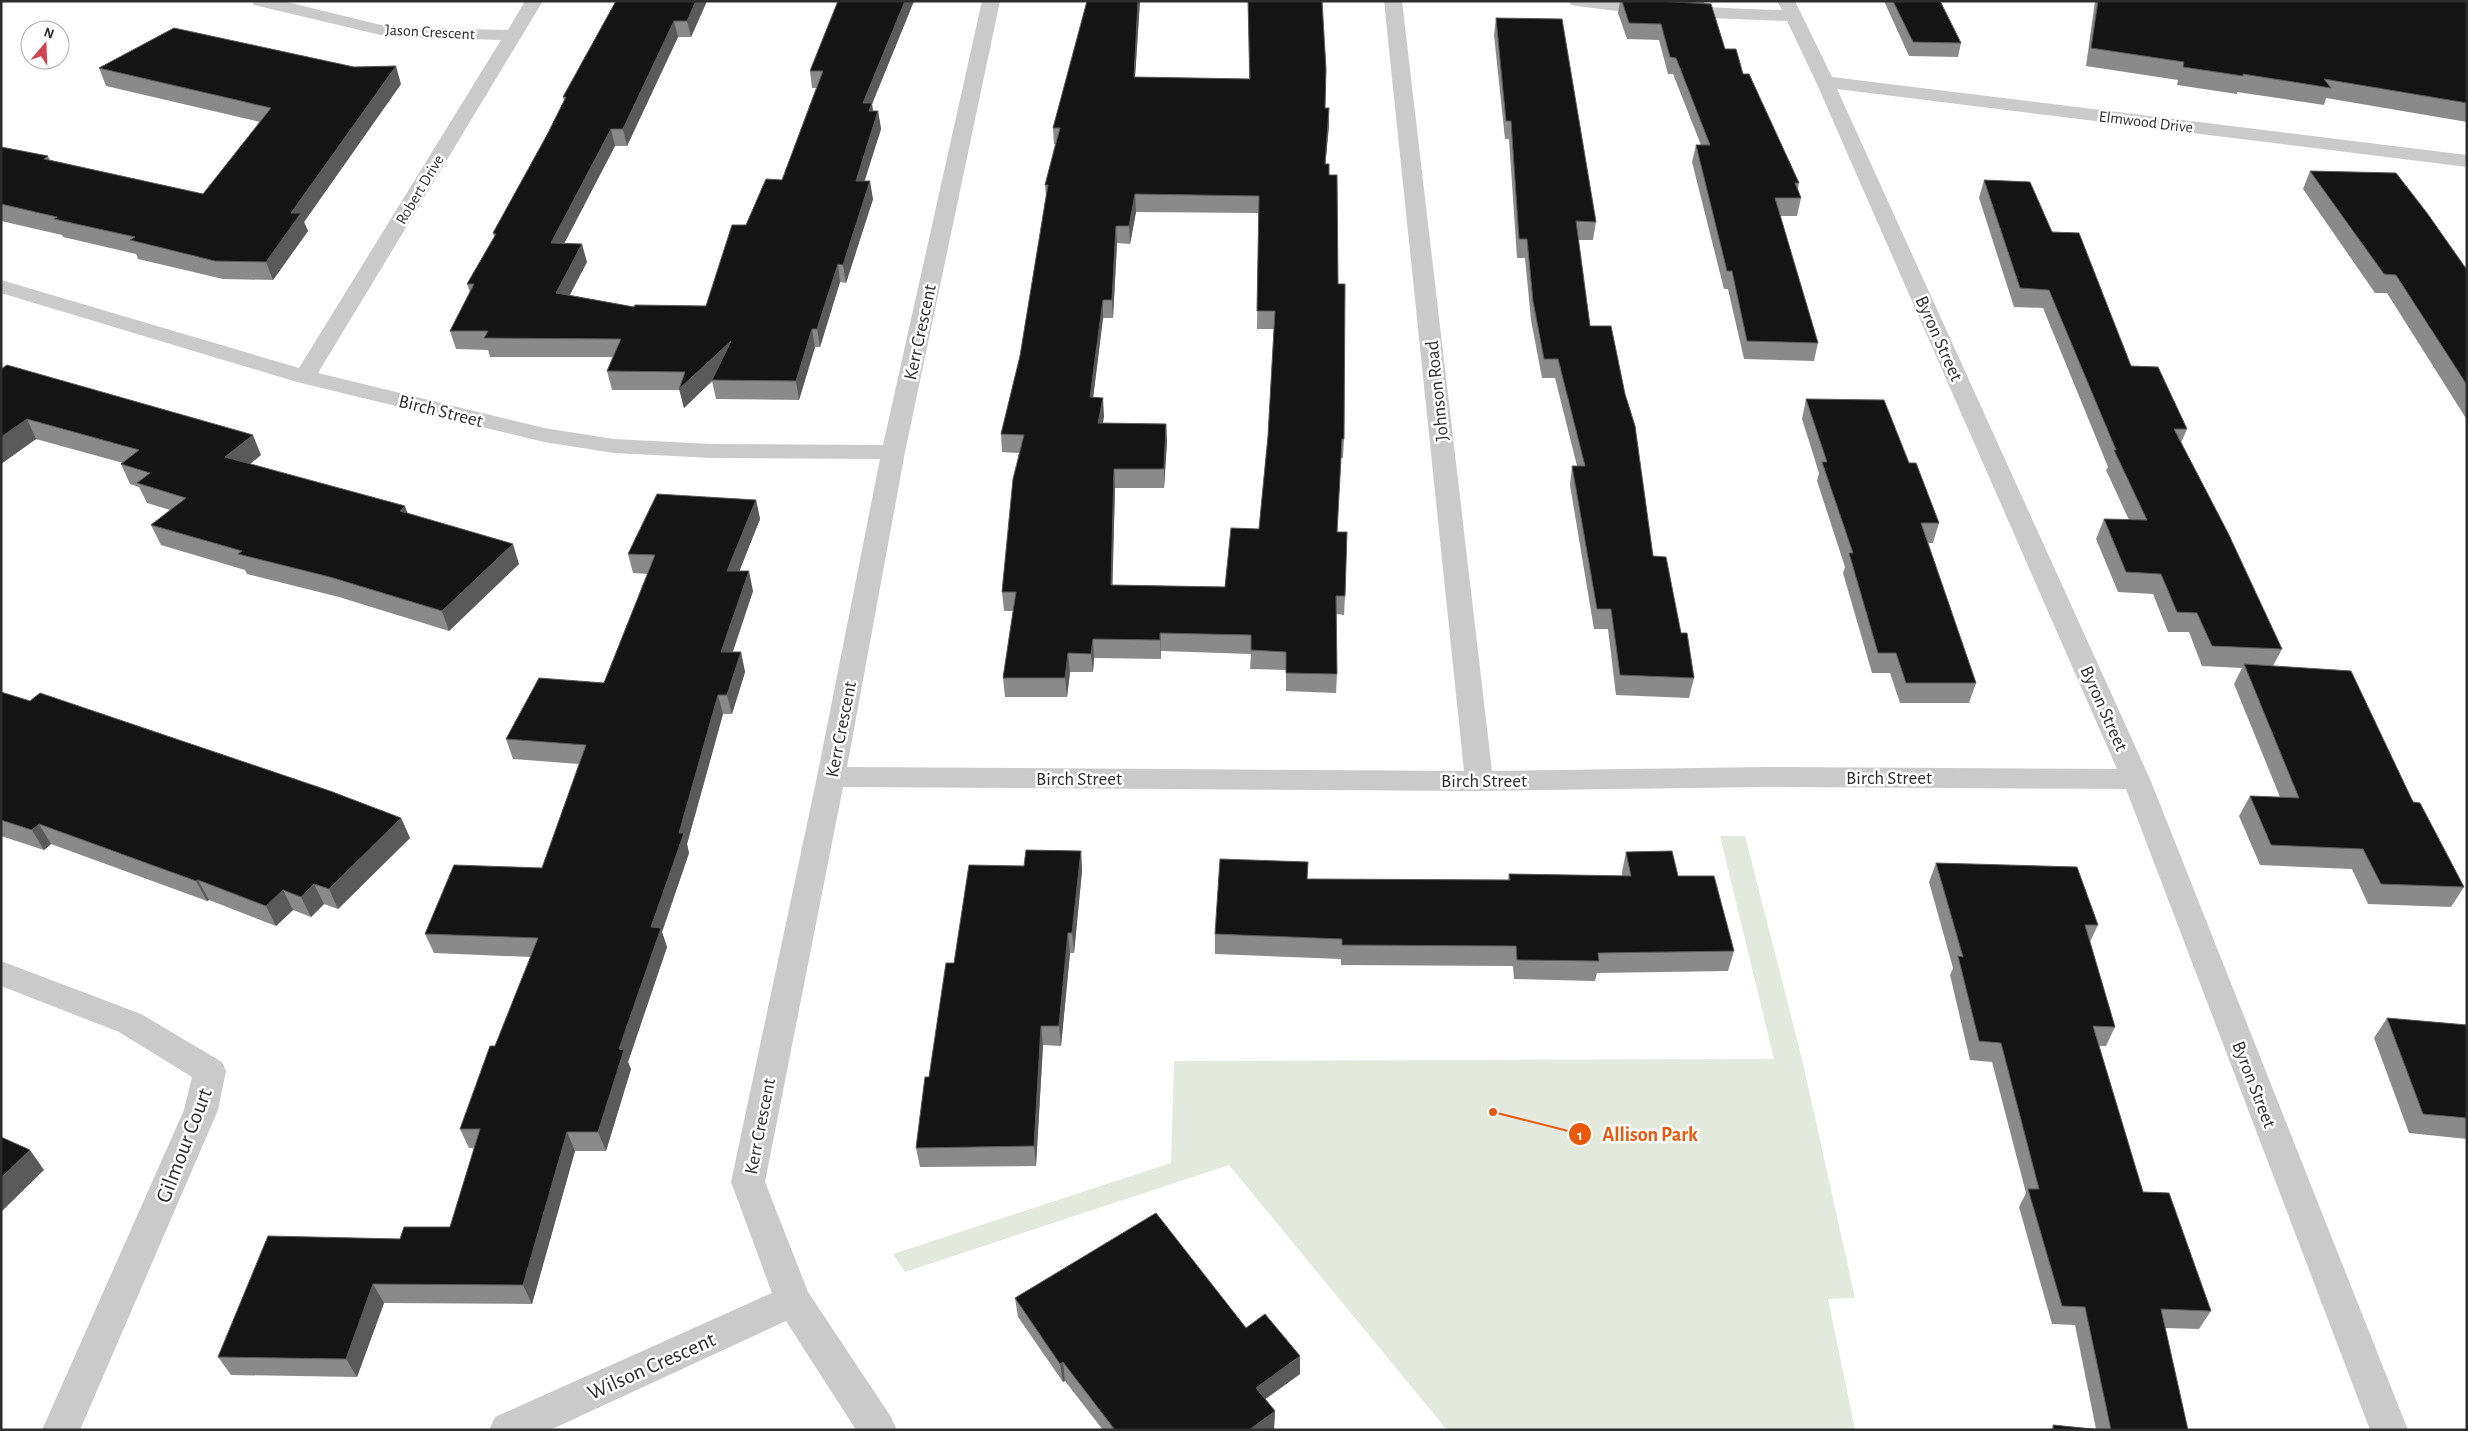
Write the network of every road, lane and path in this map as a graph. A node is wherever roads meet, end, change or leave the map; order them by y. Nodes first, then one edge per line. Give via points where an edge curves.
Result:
1 (260, 1) edge
2 (534, 1) edge
3 (991, 1) edge
4 (1393, 1) edge
5 (1577, 1) edge
6 (1789, 9) edge
7 (514, 35) junction
8 (1825, 82) junction
9 (2466, 161) edge
10 (1, 286) edge
11 (305, 378) junction
12 (893, 452) junction
13 (831, 777) junction
14 (2136, 779) junction
15 (1479, 780) junction
16 (1, 973) edge
17 (793, 1301) junction
18 (61, 1430) edge
19 (508, 1430) edge
20 (878, 1430) edge
21 (2389, 1430) edge

1 - 7 street, Jason Crescent via 389,32
2 - 7 street, Robert Drive
3 - 12 street, Kerr Crescent
4 - 15 street, Johnson Road
5 - 6 street via 1663,12
6 - 8 street, Byron Street
7 - 11 street, Robert Drive
8 - 9 street, Elmwood Drive
8 - 14 street, Byron Street
10 - 11 street, Birch Street
11 - 12 street, Birch Street via 544,435 614,446 712,451
12 - 13 street, Kerr Crescent
13 - 15 street, Birch Street
13 - 17 street, Kerr Crescent via 748,1182
14 - 15 street, Birch Street via 1765,777
14 - 21 street, Byron Street
16 - 18 street, Gilmour Court via 130,1023 210,1071 201,1110
17 - 19 street, Wilson Crescent
17 - 20 street, Kerr Crescent

